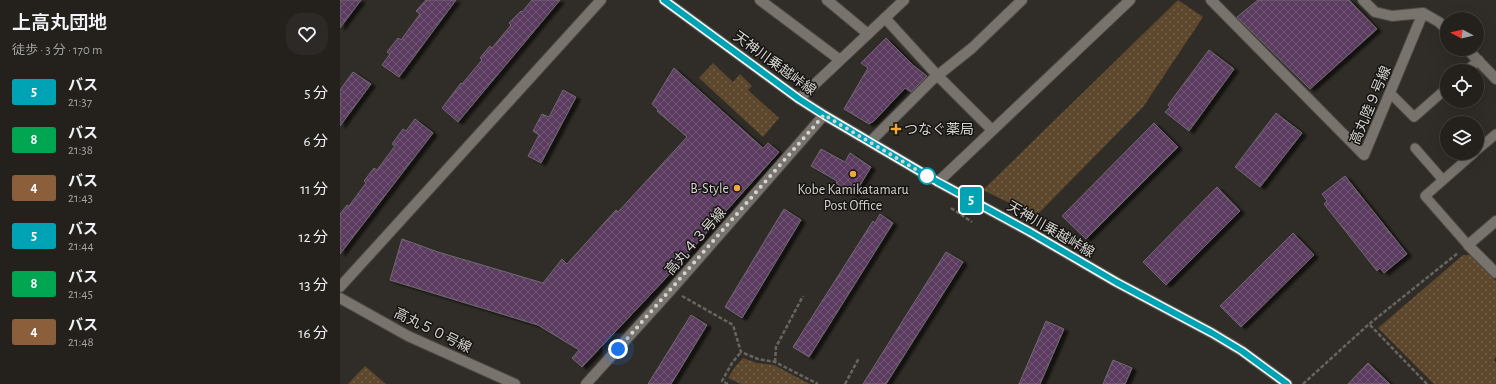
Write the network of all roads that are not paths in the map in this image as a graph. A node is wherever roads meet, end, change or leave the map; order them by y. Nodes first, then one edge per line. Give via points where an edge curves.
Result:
1 (601, 0) edge
2 (664, 0) edge
3 (760, 0) edge
4 (827, 0) edge
5 (904, 0) edge
6 (1022, 0) edge
7 (1130, 0) edge
8 (1211, 0) edge
9 (1363, 0) edge
10 (1423, 13) junction
11 (885, 18) junction
12 (1440, 23) edge
13 (868, 34) junction
14 (1475, 56) edge
15 (840, 60) junction
16 (1479, 60) junction
17 (1474, 64) edge
18 (938, 75) junction
19 (1496, 79) edge
20 (1390, 93) junction
21 (1440, 94) edge
22 (799, 99) junction
23 (824, 115) junction
24 (992, 130) junction
25 (1496, 134) edge
26 (870, 142) junction
27 (1484, 144) edge
28 (1415, 148) dead end
29 (1466, 160) edge
30 (1443, 180) junction
31 (938, 182) junction
32 (1496, 221) edge
33 (1468, 245) junction
34 (1496, 273) edge
35 (340, 287) edge
36 (340, 298) edge
37 (515, 384) edge
38 (586, 384) edge
39 (1287, 384) edge

1 - 35 street
2 - 22 street, 天神川乗越峠線
3 - 15 street
4 - 13 street
5 - 11 street
6 - 18 street via 972,48
7 - 24 street
8 - 20 street, 高丸陸９号線 via 1364,155
9 - 10 street via 1375,12 1392,16
10 - 12 street
10 - 20 street, 高丸陸９号線
11 - 13 street
11 - 18 street
13 - 15 street
14 - 16 street
15 - 22 street
16 - 17 lane
16 - 19 street
18 - 24 street
18 - 26 street
20 - 21 lane via 1414,117
22 - 23 street, 天神川乗越峠線
23 - 26 street, 天神川乗越峠線
23 - 38 street, 高丸４３号線
24 - 31 street
25 - 27 lane
26 - 31 street, 天神川乗越峠線
28 - 30 lane
29 - 30 lane
30 - 33 lane via 1425,196
31 - 39 street, 天神川乗越峠線 via 1212,333
32 - 33 street
33 - 34 street
36 - 37 street, 高丸５０号線 via 408,336

